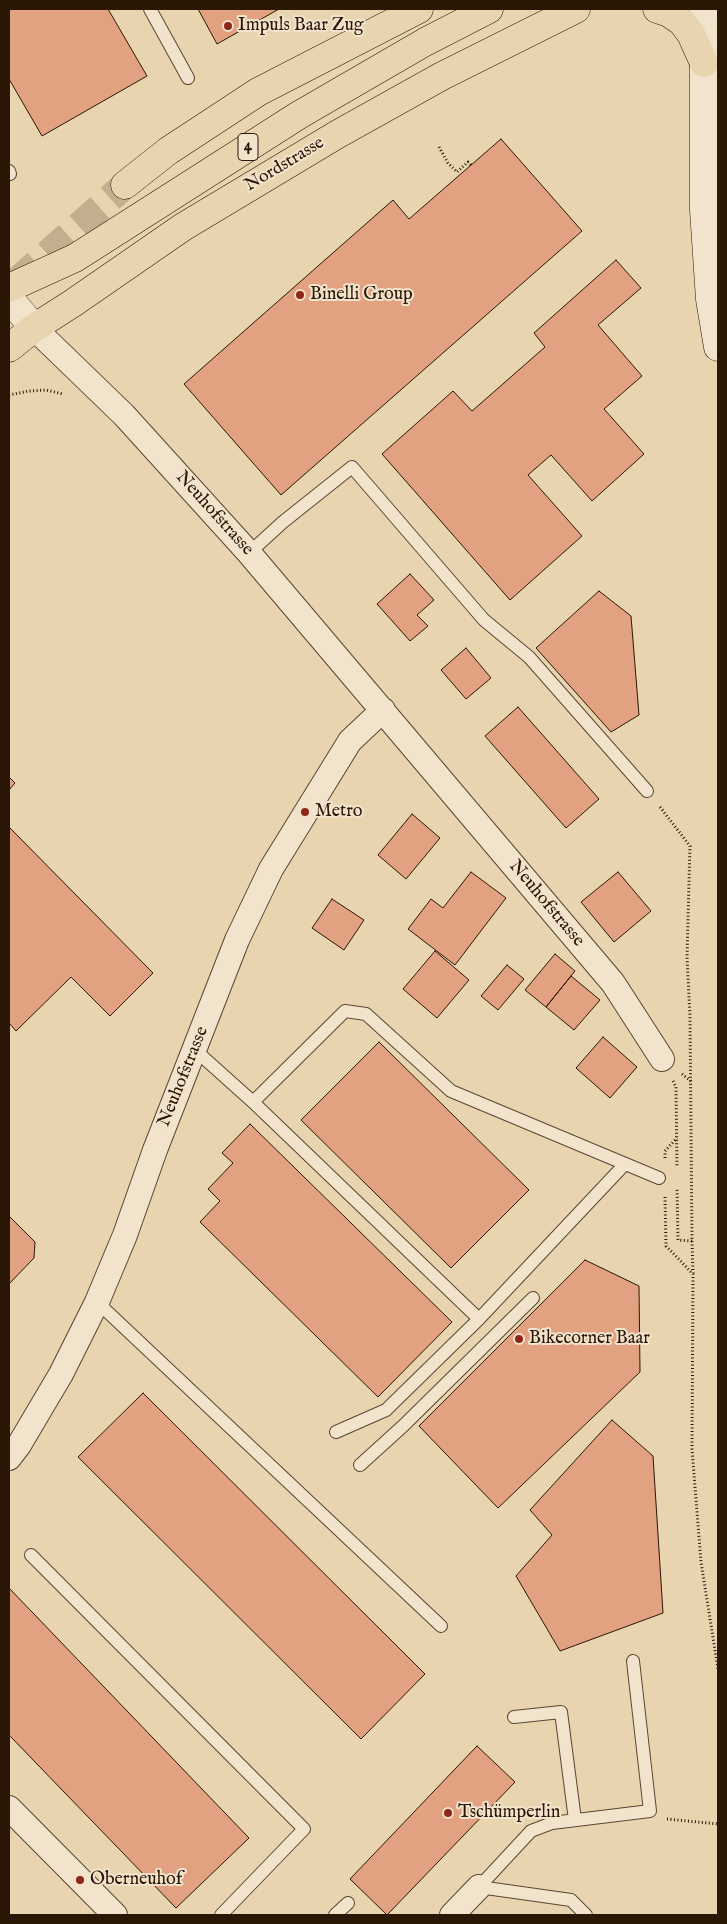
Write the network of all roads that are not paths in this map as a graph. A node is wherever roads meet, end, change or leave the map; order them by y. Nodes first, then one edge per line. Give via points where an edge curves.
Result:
1 (150, 9) edge
2 (419, 9) edge
3 (489, 9) edge
4 (576, 9) edge
5 (657, 9) edge
6 (704, 9) edge
7 (704, 63) junction
8 (188, 78) dead end
9 (125, 185) tunnel mouth
10 (9, 288) edge
11 (9, 298) edge
12 (34, 328) junction
13 (718, 347) edge
14 (9, 348) edge
15 (249, 553) junction
16 (383, 710) junction
17 (647, 791) road end
18 (194, 1050) junction
19 (662, 1058) road end
20 (253, 1102) junction
21 (625, 1164) junction
22 (659, 1178) dead end
23 (533, 1298) dead end
24 (97, 1302) junction
25 (479, 1319) junction
26 (336, 1432) dead end
27 (9, 1458) edge
28 (360, 1464) dead end
29 (31, 1555) dead end
30 (441, 1626) dead end
31 (633, 1662) dead end
32 (514, 1717) dead end
33 (9, 1808) edge
34 (575, 1820) junction
35 (479, 1887) junction
36 (348, 1903) dead end
37 (114, 1915) edge
38 (220, 1915) edge
39 (335, 1915) edge
40 (452, 1915) edge
41 (586, 1915) edge

1 - 8 lane
2 - 9 main road via 258,92 168,151
3 - 10 main road, Nordstrasse / 4 via 298,115 75,258
4 - 12 main road, Nordstrasse / 4 via 442,76 338,134 183,227
5 - 7 main road via 682,22
6 - 7 main road
7 - 13 main road via 704,210 710,299
11 - 12 main road
12 - 14 main road, Nordstrasse / 4
12 - 15 street, Neuhofstrasse via 124,415
15 - 16 street, Neuhofstrasse
15 - 17 lane via 352,467 484,620 529,657
16 - 18 street, Neuhofstrasse via 350,741 271,869 237,940
16 - 19 street, Neuhofstrasse via 613,983
18 - 20 lane
18 - 24 street, Neuhofstrasse
20 - 21 lane via 345,1011 366,1014 450,1091
20 - 25 lane
21 - 22 lane
21 - 25 lane
23 - 28 lane
24 - 27 street, Neuhofstrasse via 61,1374
24 - 30 lane
25 - 26 lane via 386,1410
29 - 38 lane via 304,1830
31 - 34 lane via 650,1812
32 - 34 lane via 561,1712
33 - 37 street
34 - 35 lane via 552,1823 531,1831
35 - 40 street
35 - 41 lane via 571,1900
36 - 39 lane

